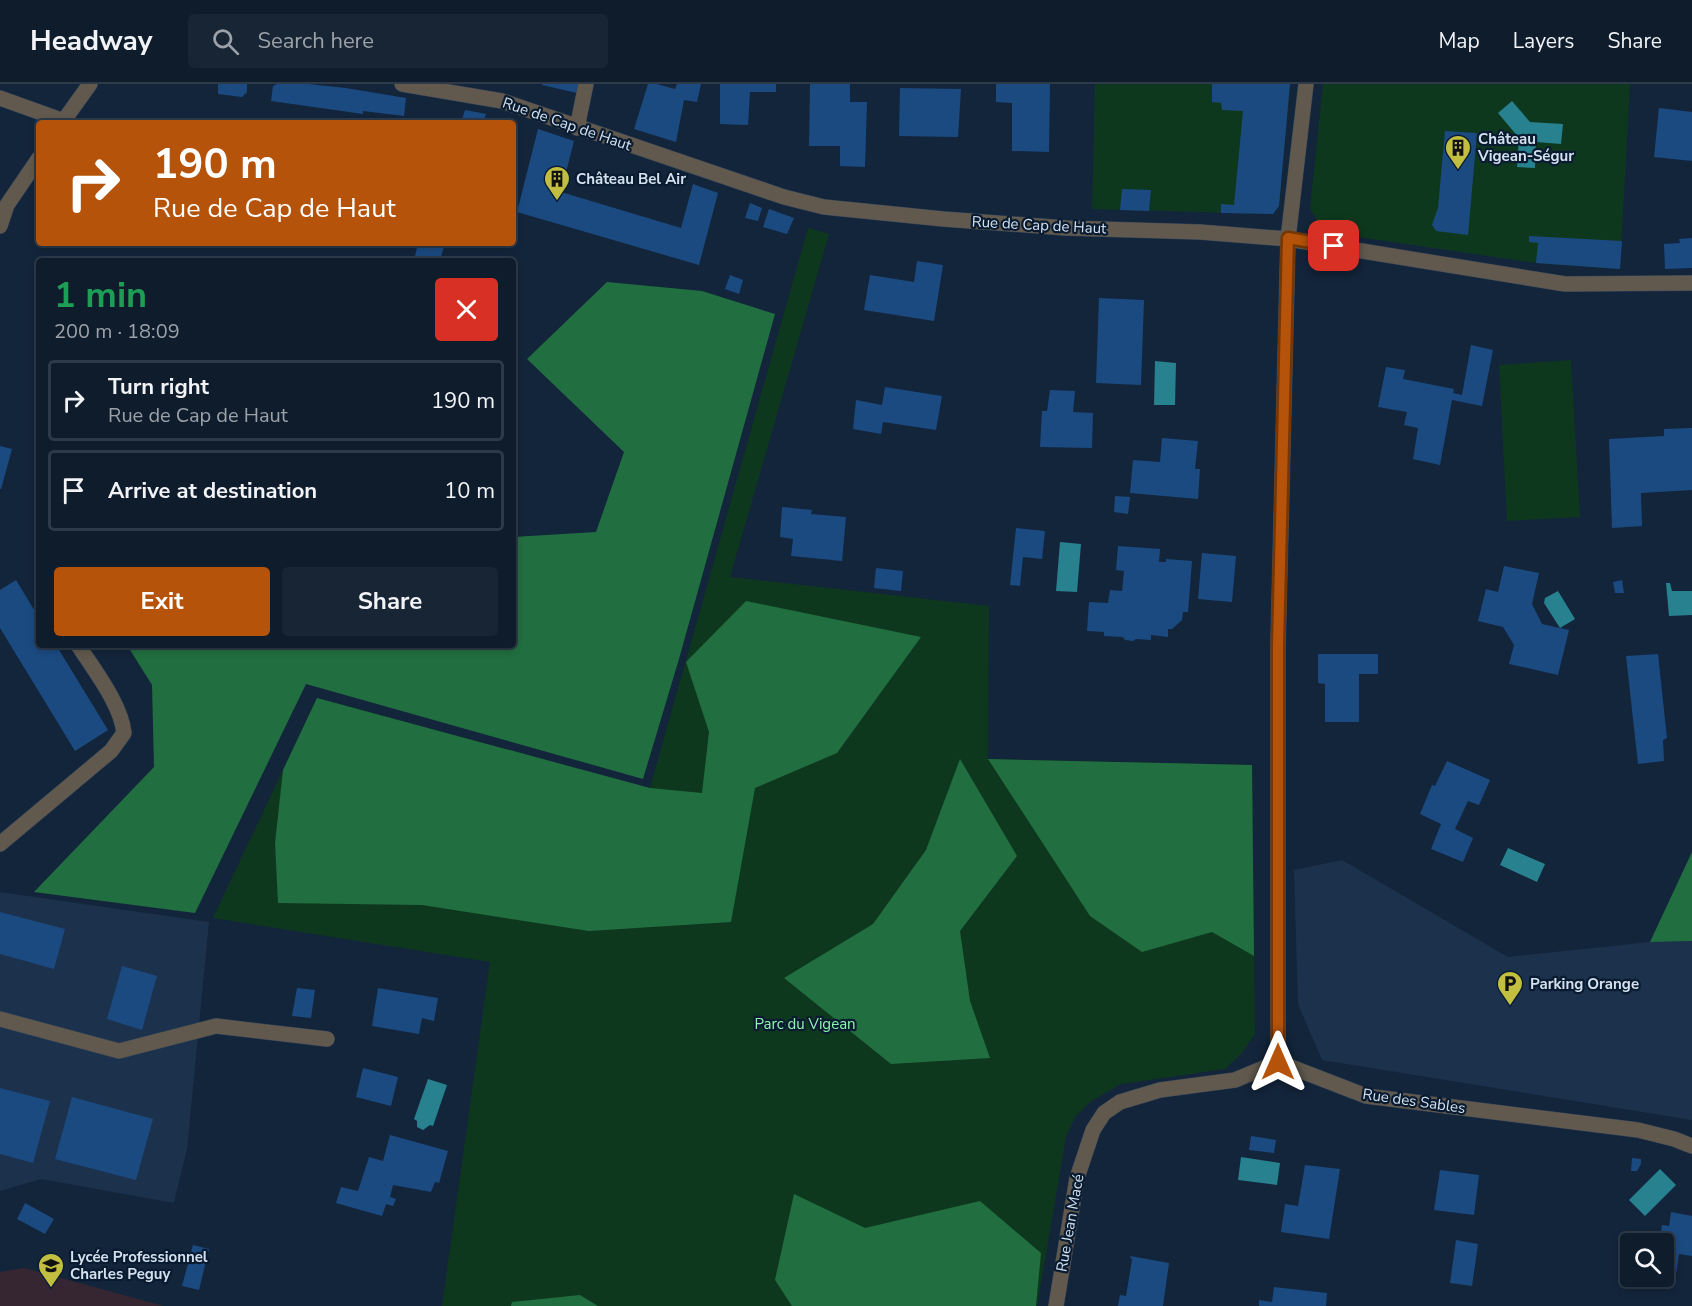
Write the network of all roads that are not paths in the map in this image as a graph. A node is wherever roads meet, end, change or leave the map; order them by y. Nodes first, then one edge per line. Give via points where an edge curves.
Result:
1 (90, 84) edge
2 (402, 84) edge
3 (586, 84) edge
4 (1306, 84) edge
5 (424, 85) edge
6 (0, 98) edge
7 (58, 120) edge
8 (64, 120) edge
9 (577, 128) junction
10 (36, 162) edge
11 (0, 226) edge
12 (1288, 238) junction
13 (1692, 283) edge
14 (80, 648) edge
15 (0, 844) edge
16 (0, 1019) edge
17 (327, 1040) dead end
18 (1278, 1062) junction
19 (1692, 1146) edge
20 (1056, 1306) edge

1 - 8 street
2 - 5 street, Rue de Cap de Haut
3 - 9 street
4 - 12 street
5 - 9 street, Rue de Cap de Haut via 502,101
6 - 7 street
9 - 12 street, Rue de Cap de Haut via 824,207 1066,228
10 - 11 street via 7,205
12 - 13 street, Rue de Cap de Haut via 1565,284
12 - 18 street via 1278,646
14 - 15 street via 117,708 124,733 111,751
16 - 17 street via 119,1051 216,1026
18 - 19 street, Rue des Sables via 1366,1096 1638,1130
18 - 20 street, Rue Jean Macé via 1235,1080 1160,1090 1120,1102 1104,1113 1093,1130 1077,1178

